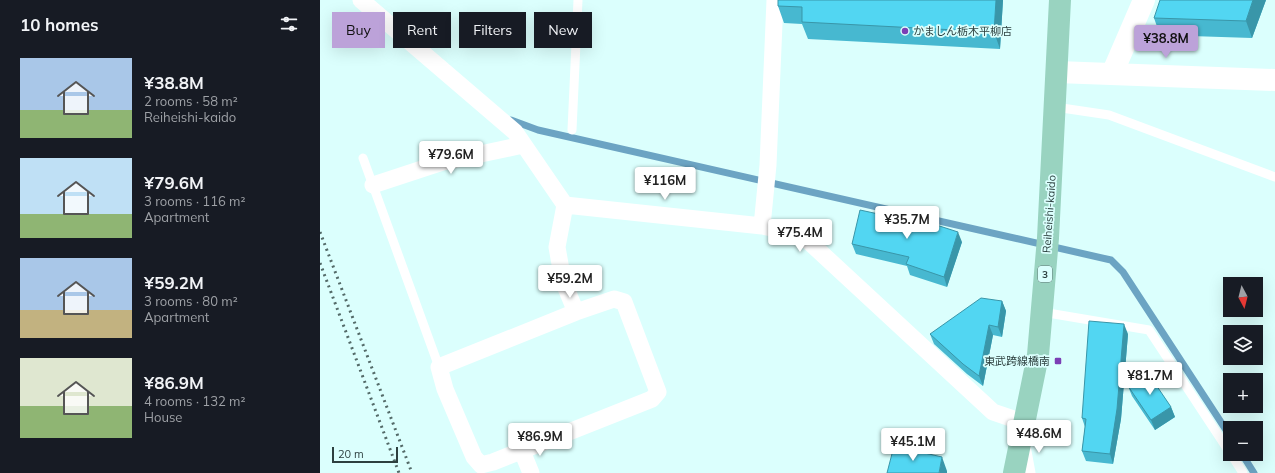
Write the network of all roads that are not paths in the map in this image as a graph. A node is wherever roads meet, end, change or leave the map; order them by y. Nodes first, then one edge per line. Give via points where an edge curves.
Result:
1 (361, 0) edge
2 (578, 0) edge
3 (775, 0) edge
4 (1060, 0) edge
5 (1144, 0) edge
6 (1057, 72) junction
7 (1112, 74) junction
8 (1275, 80) edge
9 (1055, 107) junction
10 (572, 130) dead end
11 (523, 145) junction
12 (363, 158) dead end
13 (1275, 177) edge
14 (373, 184) junction
15 (565, 205) junction
16 (762, 226) junction
17 (576, 312) junction
18 (1042, 312) junction
19 (439, 367) junction
20 (1023, 431) junction
21 (1223, 443) edge
22 (522, 451) junction
23 (1235, 461) edge
24 (530, 473) edge
25 (1004, 473) edge
26 (1014, 473) edge
27 (1028, 473) edge
28 (1243, 473) edge

1 - 11 street via 515,132
2 - 10 lane
3 - 16 street via 768,165
4 - 6 main road, Reiheishi-kaido / 3
5 - 7 street
6 - 7 street
6 - 9 main road, Reiheishi-kaido / 3
7 - 8 street
9 - 13 lane via 1109,115
9 - 18 main road, Reiheishi-kaido / 3
11 - 14 street via 443,162
11 - 15 street
12 - 14 lane
14 - 19 lane
15 - 16 street
15 - 17 street via 557,247 563,281
16 - 20 street via 805,238 993,412
17 - 19 street
17 - 22 street via 614,300 624,302 658,392 652,399
18 - 20 main road, Reiheishi-kaido / 3 via 1038,355
18 - 21 lane via 1149,330
19 - 22 street via 445,389 474,458 481,465
20 - 25 street
20 - 26 main road, Reiheishi-kaido / 3
20 - 27 street
22 - 24 street
23 - 28 lane

